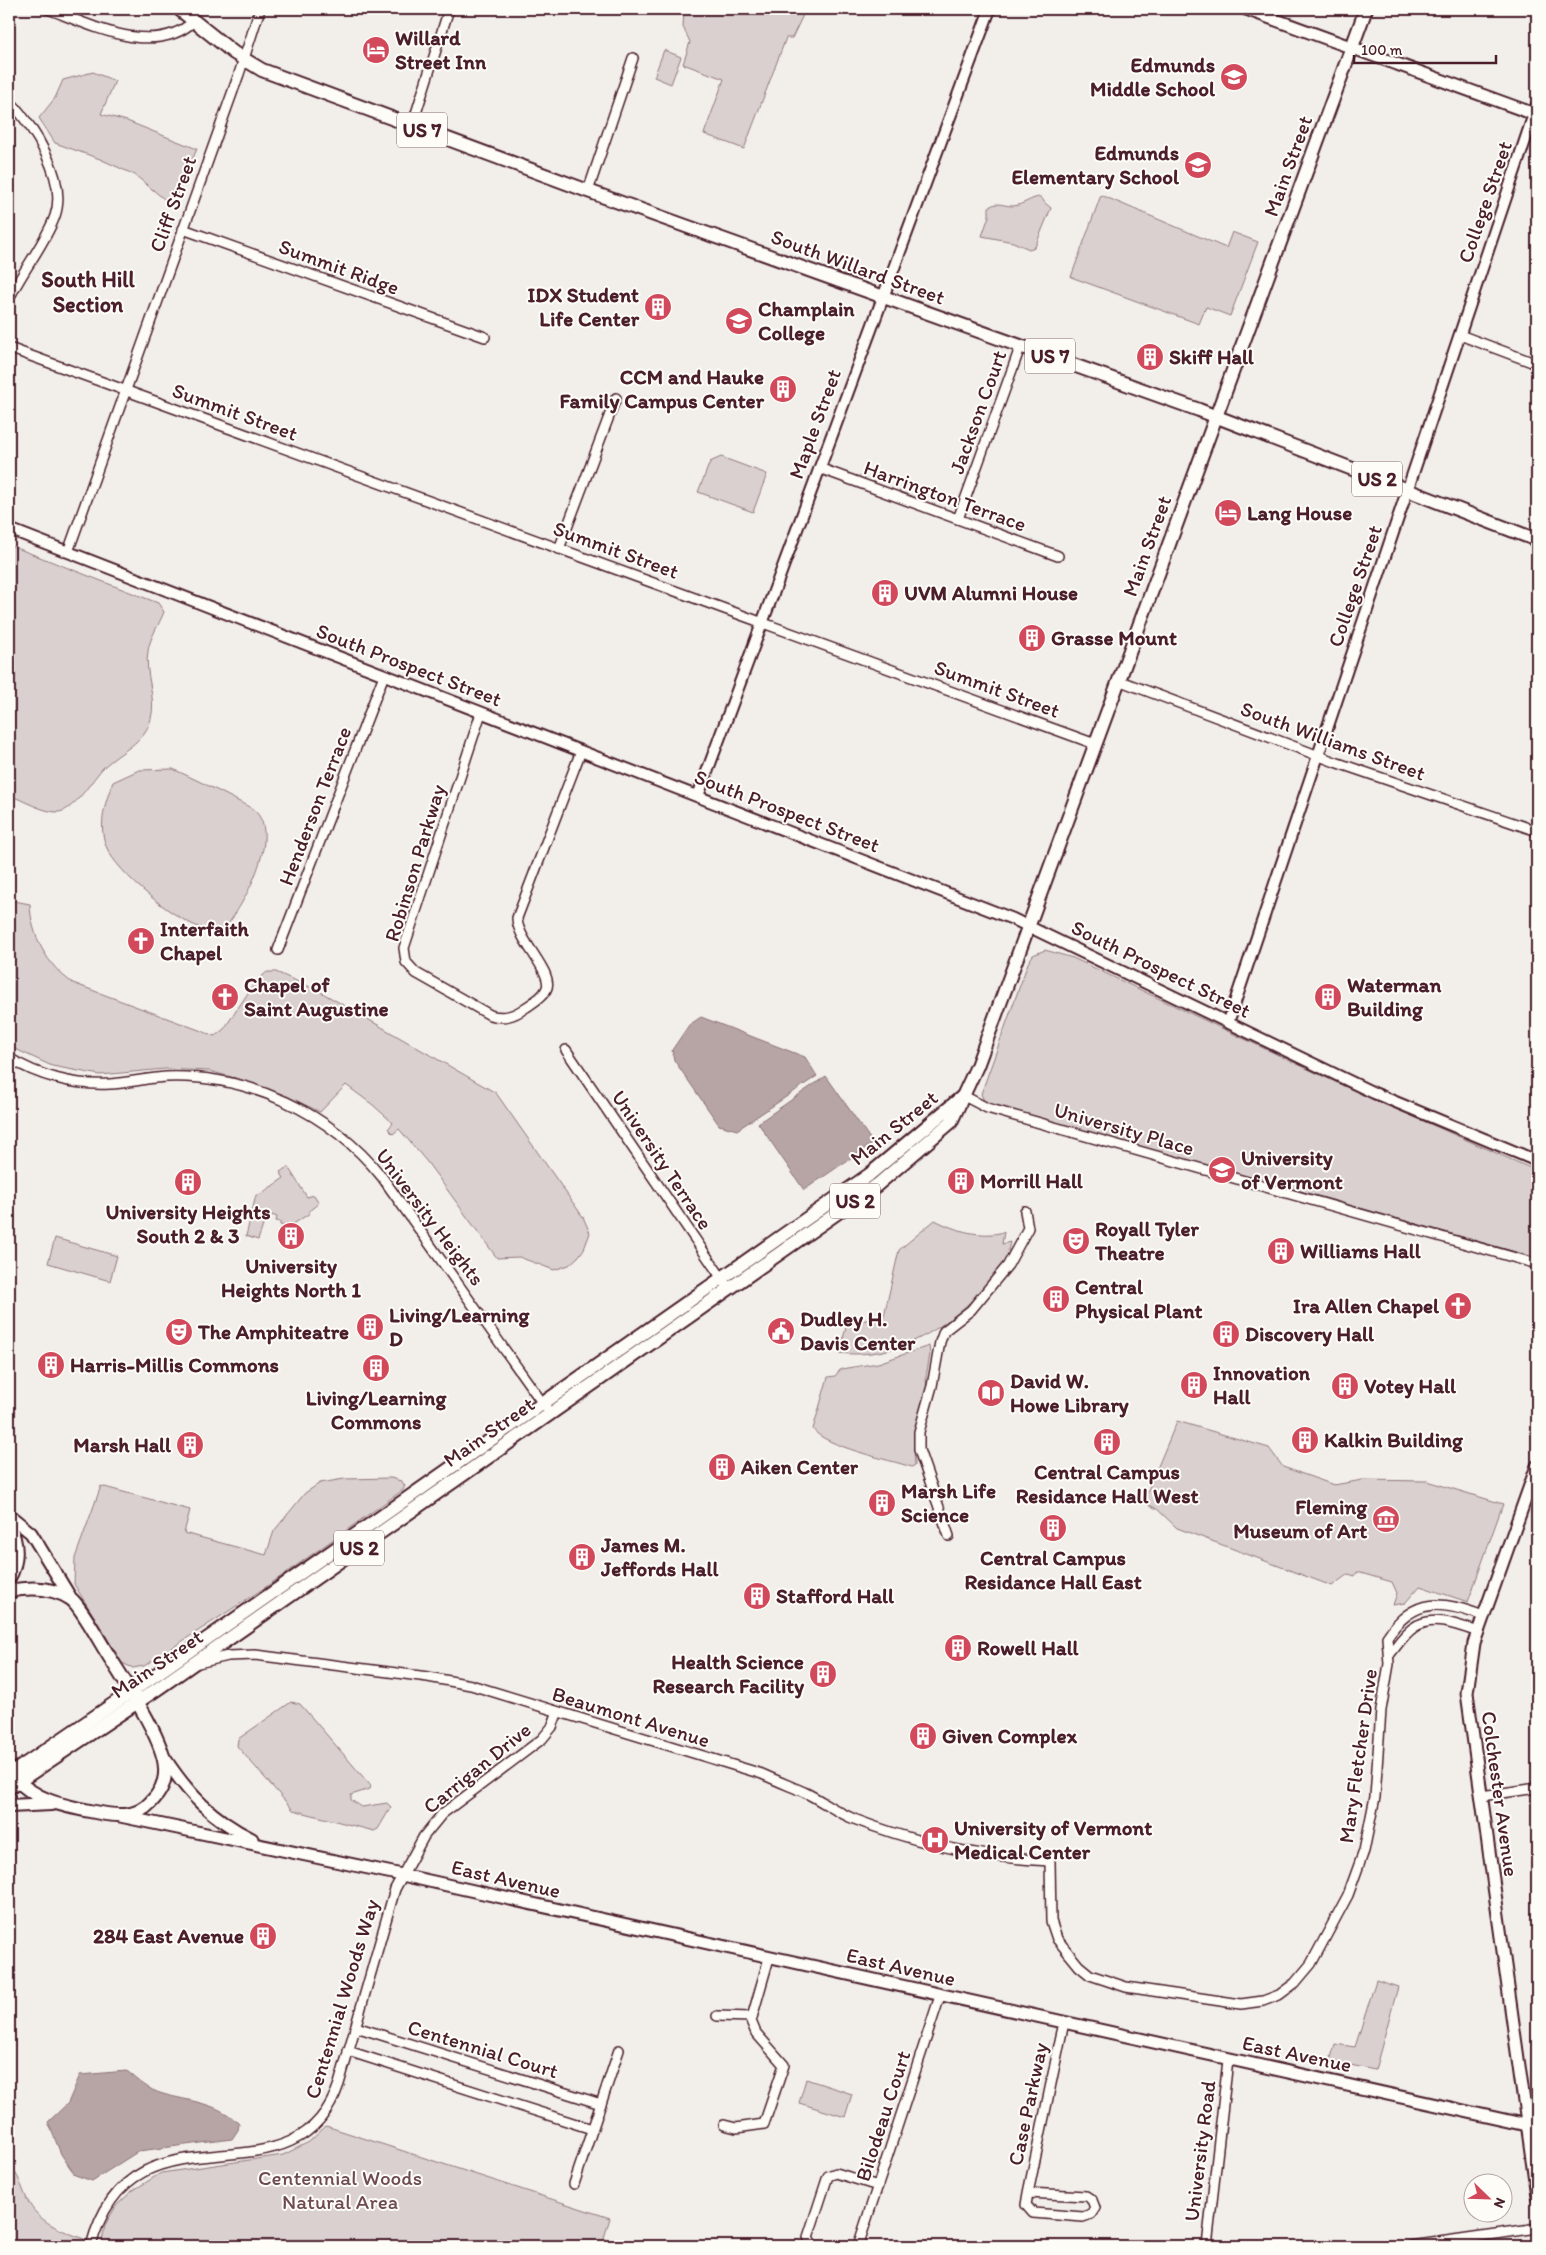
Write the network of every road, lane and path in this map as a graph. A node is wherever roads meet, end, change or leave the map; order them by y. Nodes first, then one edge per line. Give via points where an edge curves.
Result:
1 (48, 9) edge
2 (179, 9) edge
3 (260, 9) edge
4 (449, 9) edge
5 (990, 9) edge
6 (1246, 9) edge
7 (1366, 9) edge
8 (194, 21) junction
9 (1351, 49) junction
10 (633, 58) dead end
11 (244, 60) junction
12 (9, 100) edge
13 (1536, 111) edge
14 (412, 126) junction
15 (588, 191) junction
16 (182, 229) junction
17 (882, 296) junction
18 (9, 299) edge
19 (1460, 335) junction
20 (484, 337) dead end
21 (1021, 345) junction
22 (9, 348) edge
23 (1537, 364) edge
24 (125, 390) junction
25 (616, 398) dead end
26 (1217, 416) junction
27 (819, 468) junction
28 (1407, 491) junction
29 (958, 519) junction
30 (9, 529) edge
31 (1537, 540) edge
32 (559, 549) junction
33 (68, 552) junction
34 (1058, 556) dead end
35 (762, 622) junction
36 (384, 675) junction
37 (1118, 680) junction
38 (481, 713) junction
39 (1095, 744) junction
40 (581, 752) junction
41 (1318, 755) junction
42 (698, 796) junction
43 (1537, 831) edge
44 (1028, 926) junction
45 (278, 950) dead end
46 (1228, 1023) junction
47 (566, 1050) dead end
48 (9, 1058) edge
49 (964, 1096) junction
50 (1537, 1161) edge
51 (1025, 1211) dead end
52 (1537, 1264) edge
53 (726, 1284) junction
54 (547, 1409) junction
55 (1537, 1466) edge
56 (9, 1515) edge
57 (9, 1523) edge
58 (950, 1536) dead end
59 (9, 1579) edge
60 (9, 1591) edge
61 (72, 1600) junction
62 (1483, 1616) junction
63 (1478, 1632) junction
64 (1389, 1655) junction
65 (190, 1666) junction
66 (134, 1697) junction
67 (557, 1714) junction
68 (164, 1757) junction
69 (11, 1777) edge
70 (1537, 1788) edge
71 (1481, 1796) junction
72 (56, 1804) junction
73 (9, 1806) edge
74 (118, 1816) junction
75 (267, 1847) junction
76 (1050, 1861) joint
77 (402, 1875) junction
78 (769, 1958) junction
79 (940, 1996) junction
80 (717, 2016) dead end
81 (752, 2017) junction
82 (1064, 2023) junction
83 (356, 2027) junction
84 (619, 2050) dead end
85 (348, 2052) junction
86 (1228, 2060) junction
87 (601, 2104) junction
88 (724, 2125) dead end
89 (1527, 2125) junction
90 (592, 2129) junction
91 (574, 2184) dead end
92 (878, 2186) junction
93 (1028, 2193) junction
94 (1537, 2195) edge
95 (1537, 2228) edge
96 (91, 2246) edge
97 (813, 2246) edge
98 (858, 2246) edge
99 (1207, 2246) edge
100 (1411, 2246) edge

1 - 8 street via 107,30 141,37 175,34
2 - 8 main road, South Willard Street / US 7
3 - 11 street, Cliff Street
4 - 14 street
5 - 17 street, Maple Street
6 - 9 main road
7 - 9 main road, Main Street
8 - 11 main road, South Willard Street / US 7
9 - 13 main road
9 - 26 main road, Main Street
10 - 15 street
11 - 14 main road, South Willard Street / US 7 via 262,70
11 - 16 street, Cliff Street
12 - 18 street via 38,141 55,176 58,194 52,222
13 - 19 street, College Street
14 - 15 main road, South Willard Street / US 7
15 - 17 main road, South Willard Street / US 7
16 - 20 street, Summit Ridge
16 - 24 street, Cliff Street
17 - 21 main road, South Willard Street / US 7
17 - 27 street, Maple Street
19 - 23 street
19 - 28 street, College Street
21 - 26 main road, South Willard Street / US 7
21 - 29 street, Jackson Court
22 - 24 street, Summit Street
24 - 32 street, Summit Street
24 - 33 street, Cliff Street
25 - 32 street
26 - 28 main road, South Willard Street / US 2
26 - 37 main road, Main Street / US 2
27 - 29 street, Harrington Terrace
27 - 35 street, Maple Street
28 - 31 main road, South Willard Street / US 2
28 - 41 street, College Street
29 - 34 street, Harrington Terrace
30 - 33 street, South Prospect Street
32 - 35 street, Summit Street
33 - 36 street, South Prospect Street
35 - 39 street, Summit Street
35 - 42 street, Maple Street
36 - 38 street, South Prospect Street
36 - 45 street, Henderson Terrace
37 - 39 main road, Main Street / US 2
37 - 41 street, South Williams Street
38 - 40 street, South Prospect Street
38 - 40 street, Robinson Parkway via 404,948 406,962 416,973 490,1015 501,1018 516,1014 547,989 547,976 520,934 517,918
39 - 44 main road, Main Street / US 2
40 - 42 street, South Prospect Street
41 - 43 street, South Williams Street
41 - 46 street, College Street
42 - 44 street, South Prospect Street
44 - 46 street, South Prospect Street
44 - 49 main road, Main Street / US 2
46 - 50 street, South Prospect Street via 1383,1097
47 - 53 street, University Terrace
48 - 54 street, University Heights via 47,1076 82,1083 108,1084 180,1077 212,1080 281,1100 324,1122 363,1155 382,1177
49 - 52 street, University Place via 996,1111
49 - 53 main road, Main Street / US 2 via 869,1175
51 - 58 street via 1028,1228 1008,1265 971,1310 944,1331 919,1432 919,1450
53 - 54 main road, Main Street / US 2
54 - 65 main road, Main Street / US 2
54 - 66 main road, Main Street / US 2
55 - 62 main road, Colchester Avenue
56 - 61 main road via 31,1533
57 - 59 main road via 16,1542 17,1558
60 - 61 main road via 40,1588
61 - 66 main road, East Avenue
62 - 63 main road, Colchester Avenue
62 - 64 street, Mary Fletcher Drive via 1451,1605 1417,1608 1402,1618 1387,1637
63 - 64 street via 1451,1623 1429,1622 1412,1628
63 - 71 main road, Colchester Avenue via 1471,1655 1467,1693
64 - 76 street, Mary Fletcher Drive via 1374,1797 1364,1852 1348,1895 1310,1964 1295,1983 1279,1995 1241,2004 1126,1987 1090,1975 1057,1938 1051,1921
65 - 66 main road, Main Street / US 2
65 - 67 street, Beaumont Avenue via 228,1656 255,1656 428,1677 471,1686
66 - 68 main road, East Avenue
66 - 69 main road, Main Street / US 2
67 - 76 street, Beaumont Avenue via 762,1774 852,1818 942,1848
67 - 77 street, Carrigan Drive via 542,1739 434,1821
68 - 74 main road, East Avenue via 166,1770 157,1796 137,1812
68 - 75 main road, East Avenue via 183,1786 206,1810 229,1828
69 - 72 main road, East Avenue via 38,1797
70 - 71 street
71 - 89 main road, Colchester Avenue
72 - 73 main road
72 - 74 main road, East Avenue
74 - 75 main road, East Avenue
75 - 77 main road, East Avenue
77 - 78 main road, East Avenue
77 - 83 street, Centennial Woods Way via 389,1908
78 - 79 main road, East Avenue
78 - 81 street
79 - 82 main road, East Avenue
79 - 92 street, Bilodeau Court
80 - 81 street
81 - 88 street via 756,2033 784,2065 764,2124 736,2128
82 - 86 main road, East Avenue
82 - 93 street, Case Parkway
83 - 85 street, Centennial Woods Way
83 - 87 street, Centennial Court
84 - 87 street
85 - 90 street, Centennial Court
85 - 96 street, Centennial Woods Way via 329,2106 304,2135 276,2148 176,2160 150,2168 135,2176 115,2195 101,2218
86 - 89 main road, East Avenue
86 - 99 street, University Road
87 - 90 street
89 - 94 main road, Colchester Avenue
90 - 91 street
92 - 97 street via 836,2173 828,2176 808,2237
92 - 98 street, Bilodeau Court
93 - 93 street, Case Parkway via 1026,2205 1033,2213 1086,2216 1095,2208 1088,2197
95 - 100 street

